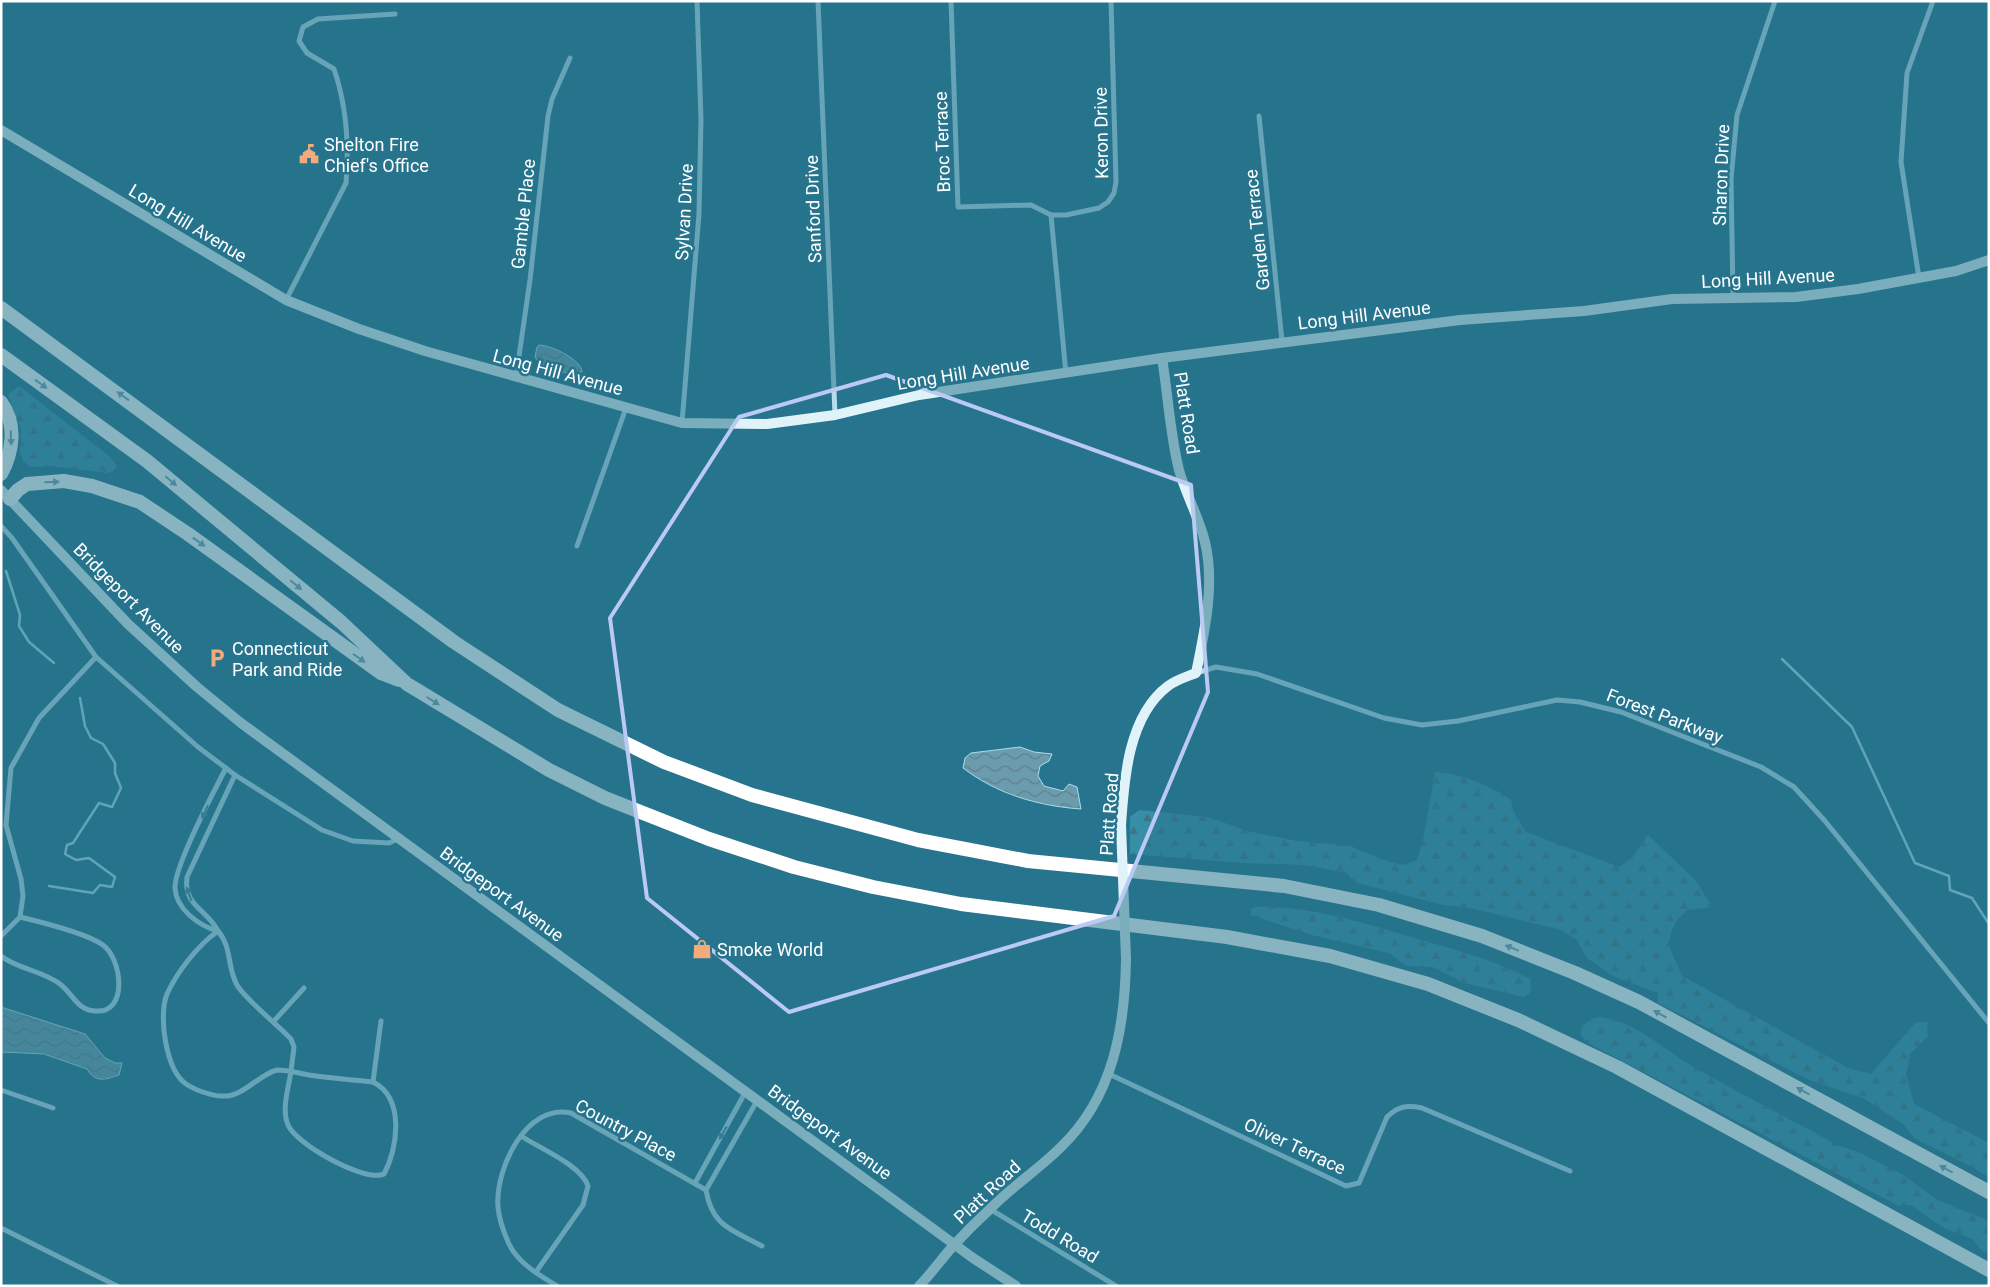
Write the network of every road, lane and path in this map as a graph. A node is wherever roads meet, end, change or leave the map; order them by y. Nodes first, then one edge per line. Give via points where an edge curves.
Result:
1 (697, 1) edge
2 (818, 1) edge
3 (951, 1) edge
4 (1111, 1) edge
5 (1775, 1) edge
6 (1933, 1) edge
7 (396, 14) dead end
8 (570, 58) dead end
9 (1259, 116) dead end
10 (1, 130) edge
11 (1051, 215) junction
12 (1989, 260) edge
13 (1919, 278) junction
14 (1733, 296) junction
15 (286, 300) junction
16 (1, 308) edge
17 (1, 313) edge
18 (1282, 341) junction
19 (53, 345) junction
20 (1, 355) edge
21 (1162, 358) junction
22 (1066, 374) junction
23 (516, 377) junction
24 (1, 402) edge
25 (626, 408) junction
26 (835, 415) junction
27 (682, 423) junction
28 (1, 474) edge
29 (5, 495) edge
30 (1, 526) edge
31 (578, 546) dead end
32 (96, 657) junction
33 (1196, 673) junction
34 (407, 684) junction
35 (226, 768) junction
36 (235, 775) junction
37 (398, 838) junction
38 (177, 874) junction
39 (187, 877) junction
40 (20, 917) junction
41 (218, 931) junction
42 (1, 936) edge
43 (1, 956) edge
44 (304, 988) dead end
45 (274, 1021) junction
46 (381, 1021) dead end
47 (1989, 1023) edge
48 (291, 1071) junction
49 (1109, 1074) junction
50 (373, 1082) junction
51 (1, 1090) edge
52 (746, 1090) junction
53 (758, 1099) junction
54 (53, 1108) dead end
55 (521, 1136) junction
56 (1570, 1171) dead end
57 (695, 1183) junction
58 (706, 1190) junction
59 (1989, 1192) edge
60 (989, 1209) junction
61 (1, 1228) edge
62 (954, 1244) junction
63 (762, 1246) dead end
64 (1989, 1270) edge
65 (536, 1272) junction
66 (117, 1286) edge
67 (557, 1286) edge
68 (919, 1286) edge
69 (1016, 1286) edge
70 (1116, 1286) edge

1 - 27 street, Sylvan Drive via 701,120 699,214
2 - 26 street, Sanford Drive
3 - 11 street, Broc Terrace via 958,207 1031,205
4 - 11 street, Keron Drive via 1114,193 1099,208
5 - 14 street, Sharon Drive via 1737,116 1731,179
6 - 13 street via 1907,73 1902,162
7 - 15 street via 318,19 303,27 298,40 306,53 334,69 340,86 348,162 343,190
8 - 23 street, Gamble Place via 548,116
9 - 18 street, Garden Terrace
10 - 15 street, Long Hill Avenue
11 - 22 street
12 - 13 street, Long Hill Avenue
13 - 14 street, Long Hill Avenue via 1796,297
14 - 18 street, Long Hill Avenue via 1460,320
15 - 23 street, Long Hill Avenue via 433,354
16 - 19 highway
17 - 19 highway
18 - 21 street, Long Hill Avenue
59 -> 19 highway via 1639,1002 1482,936 1379,905 1284,886 1028,861 918,840 752,795 664,762 558,710 454,642
20 -> 34 highway via 147,461 341,622
21 - 22 street, Long Hill Avenue
21 - 33 street, Platt Road via 1179,468 1210,565 1210,589
22 - 26 street, Long Hill Avenue via 919,395
23 - 25 street, Long Hill Avenue
24 -> 28 highway via 11,428 12,446
25 - 27 street, Long Hill Avenue
25 - 31 street
26 - 27 street, Long Hill Avenue via 767,424
29 -> 34 highway via 27,484 64,482 92,486 140,502 381,673
29 - 37 street, Bridgeport Avenue via 128,624 190,681 241,723
30 - 32 street
32 - 35 street
32 - 40 street via 39,718 11,768 6,825 22,879
33 - 47 street, Forest Parkway via 1216,666 1257,674 1384,718 1416,724 1443,724 1557,700 1580,702 1621,712 1761,768 1794,788 1819,814
33 - 49 street, Platt Road, bridge via 1167,687 1152,704 1136,736 1126,776 1121,825 1126,959 1122,1021
34 -> 64 highway via 549,770 605,798 709,839 794,867 961,904 1227,937 1330,956 1428,984 1518,1020 1617,1067
35 - 36 street
35 -> 38 street
36 - 37 street via 306,822 340,838 389,843
36 - 39 street
37 - 52 street, Bridgeport Avenue
38 - 39 street
38 - 41 street via 177,900 206,928
41 -> 39 street via 212,920 187,895
40 - 42 street
40 - 43 street via 102,945 114,960 117,999 106,1010 86,1009 60,984
41 - 45 street via 228,949 236,983
41 - 48 street via 194,956 168,994 163,1016 170,1061 186,1084 225,1097 271,1072
44 - 45 street
45 - 48 street via 294,1047
46 - 50 street
48 - 50 street
48 - 50 street via 285,1115 296,1137 343,1165 378,1176 384,1174 388,1166 396,1125 389,1097
49 - 56 street, Oliver Terrace via 1346,1186 1358,1183 1387,1117 1395,1109 1408,1105 1422,1108
49 - 60 street, Platt Road via 1085,1122
51 - 54 street
52 - 53 street, Bridgeport Avenue
52 -> 57 street
53 - 58 street
53 - 62 street, Bridgeport Avenue
55 - 57 street, Country Place via 544,1115 561,1111 571,1113
55 - 65 street, Country Place via 501,1176 498,1207 509,1245 519,1259
55 - 65 street via 572,1167 588,1186 583,1205
57 - 58 street, Country Place
58 - 63 street via 710,1211 717,1220
60 - 62 street, Platt Road
60 - 70 street, Todd Road
61 - 66 street
62 - 68 street, Platt Road
62 - 69 street, Bridgeport Avenue
65 - 67 street, Country Place

